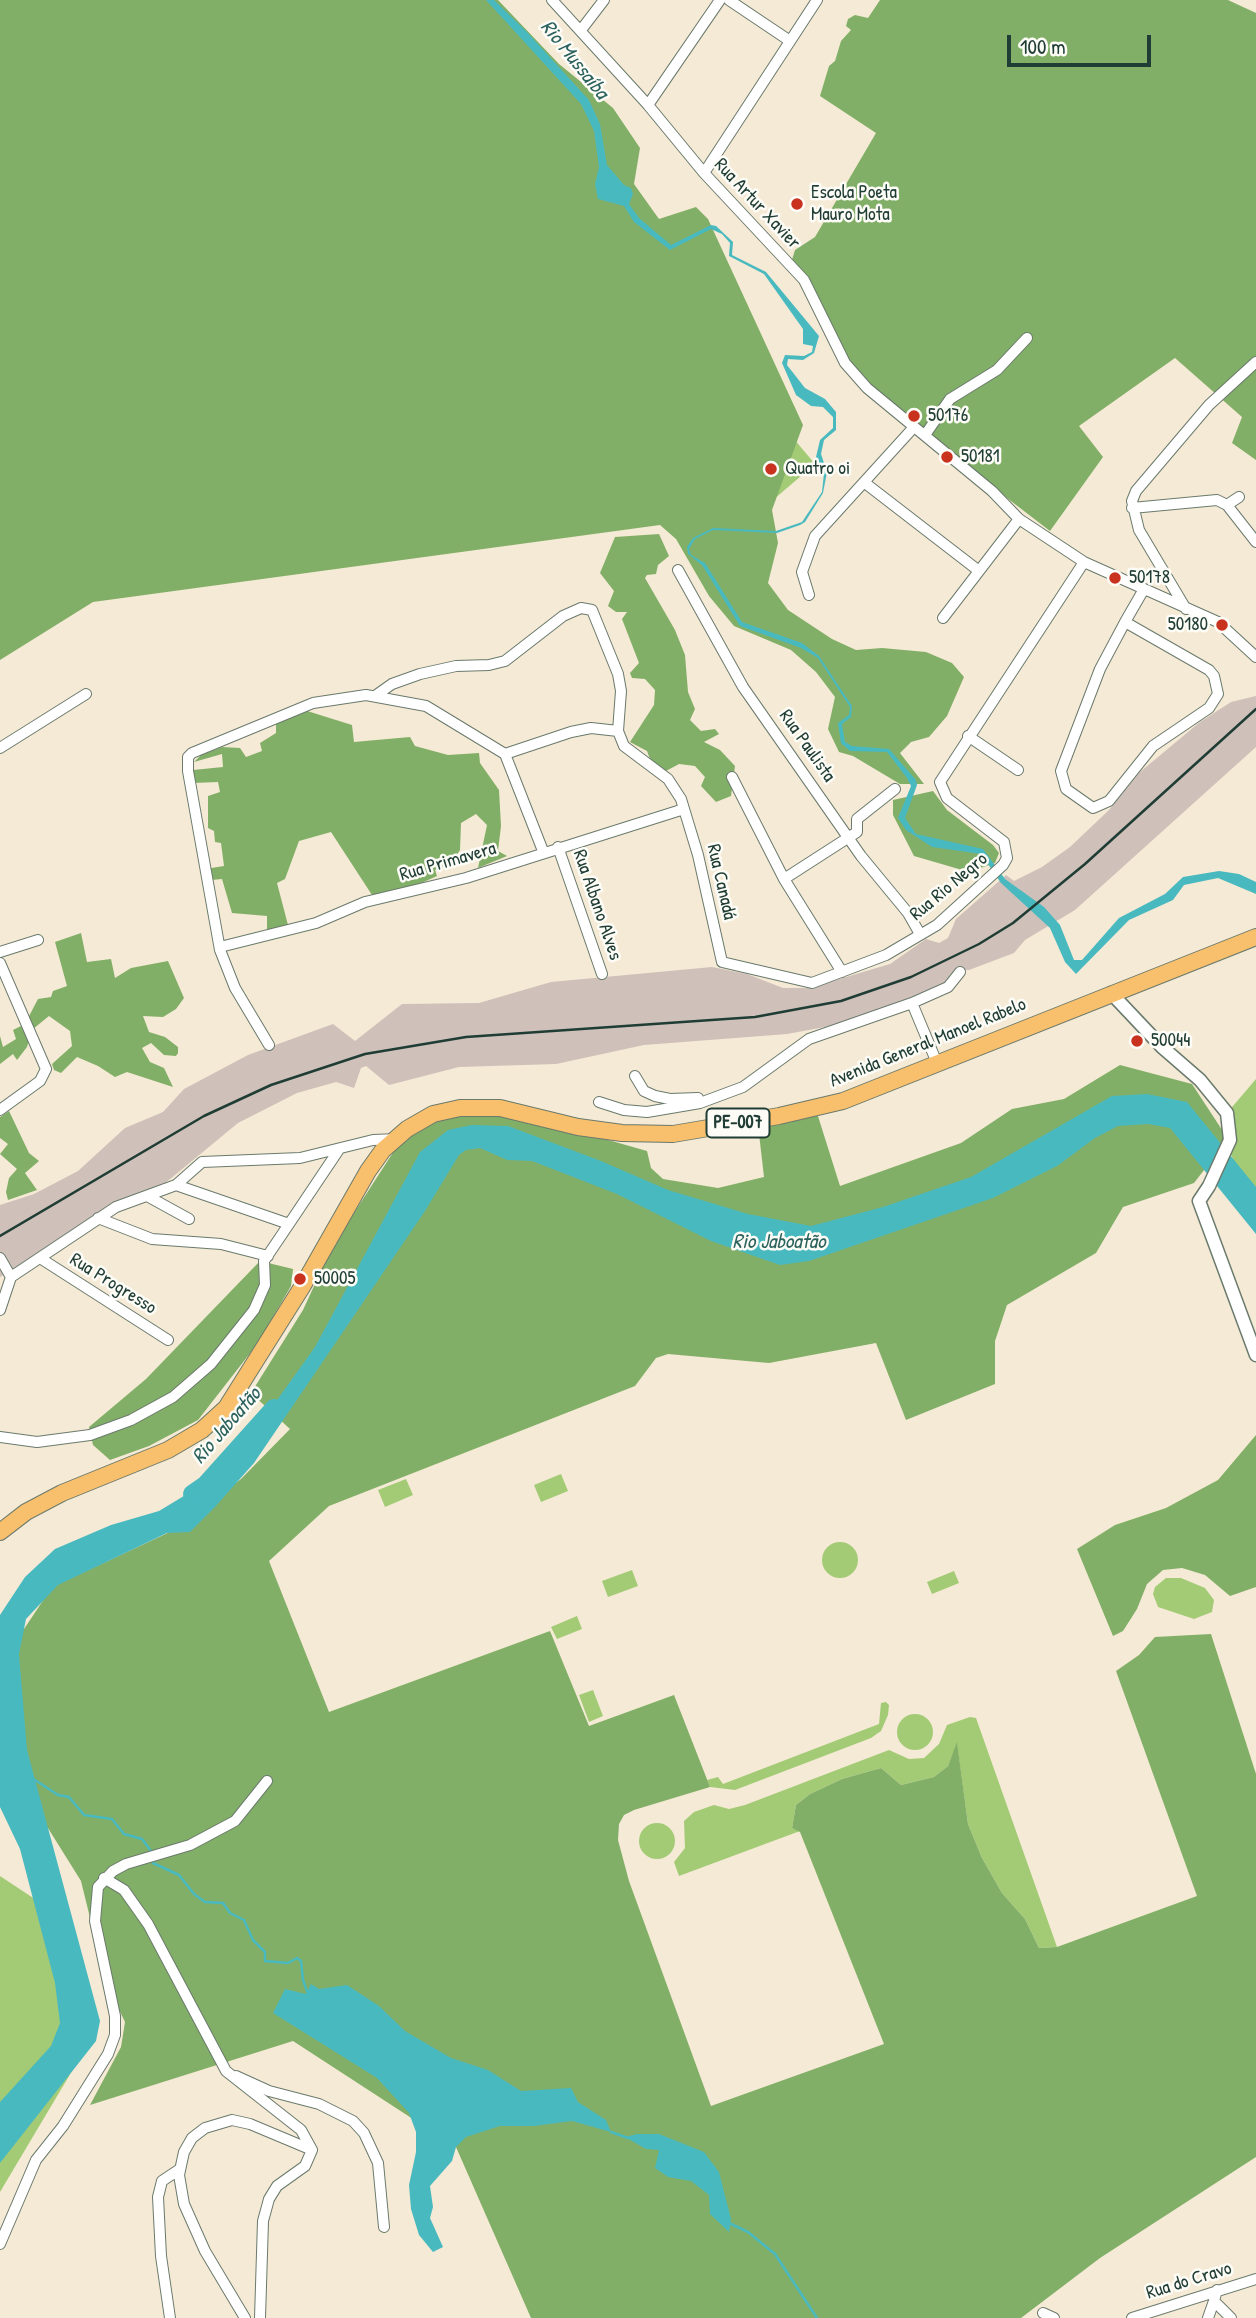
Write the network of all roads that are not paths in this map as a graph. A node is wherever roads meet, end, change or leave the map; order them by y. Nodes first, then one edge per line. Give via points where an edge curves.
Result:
1 (552, 0) edge
2 (604, 0) edge
3 (720, 0) edge
4 (729, 0) edge
5 (817, 0) edge
6 (581, 30) junction
7 (790, 41) junction
8 (648, 105) junction
9 (704, 173) junction
10 (1027, 338) dead end
11 (1256, 362) edge
12 (914, 427) junction
13 (925, 435) junction
14 (865, 483) junction
15 (1239, 497) dead end
16 (1227, 505) junction
17 (1132, 508) junction
18 (1019, 519) junction
19 (1256, 542) edge
20 (1084, 562) junction
21 (678, 570) dead end
22 (979, 570) junction
23 (1144, 589) junction
24 (810, 595) dead end
25 (1186, 610) junction
26 (943, 618) dead end
27 (1125, 622) junction
28 (1256, 657) edge
29 (86, 694) dead end
30 (375, 696) junction
31 (618, 731) junction
32 (968, 736) junction
33 (0, 748) edge
34 (505, 754) junction
35 (1018, 770) dead end
36 (732, 777) dead end
37 (895, 789) dead end
38 (684, 809) junction
39 (849, 837) junction
40 (558, 847) junction
41 (543, 851) junction
42 (784, 878) junction
43 (920, 934) junction
44 (1256, 937) edge
45 (38, 940) dead end
46 (220, 947) junction
47 (0, 952) edge
48 (722, 962) joint
49 (0, 963) edge
50 (842, 972) junction
51 (960, 972) dead end
52 (602, 974) dead end
53 (1111, 993) junction
54 (912, 1003) junction
55 (269, 1045) dead end
56 (937, 1063) junction
57 (635, 1076) dead end
58 (728, 1093) junction
59 (599, 1102) dead end
60 (0, 1110) edge
61 (397, 1139) junction
62 (338, 1151) junction
63 (176, 1185) junction
64 (149, 1197) junction
65 (99, 1218) junction
66 (189, 1219) dead end
67 (289, 1224) junction
68 (268, 1256) junction
69 (0, 1258) edge
70 (40, 1258) junction
71 (10, 1274) junction
72 (0, 1310) edge
73 (168, 1340) dead end
74 (1256, 1354) edge
75 (0, 1437) edge
76 (0, 1532) edge
77 (267, 1781) dead end
78 (104, 1878) junction
79 (226, 2071) junction
80 (312, 2150) junction
81 (180, 2169) junction
82 (384, 2227) dead end
83 (0, 2244) edge
84 (1256, 2279) edge
85 (1215, 2295) junction
86 (1043, 2313) dead end
87 (170, 2318) edge
88 (245, 2318) edge
89 (260, 2318) edge
90 (1054, 2318) edge
91 (1132, 2318) edge
92 (1208, 2318) edge
93 (1231, 2318) edge

1 - 6 street, Rua Artur Xavier
2 - 6 street
3 - 8 street
4 - 7 street
5 - 7 street
6 - 8 street, Rua Artur Xavier
7 - 9 street
8 - 9 street, Rua Artur Xavier
9 - 12 street, Rua Artur Xavier via 810,289 829,334 854,375
10 - 13 street via 997,370 950,399
11 - 17 street via 1209,405 1152,472 1136,491
12 - 13 street, Rua Artur Xavier
12 - 14 street
13 - 18 street, Rua Artur Xavier
14 - 22 street
14 - 24 street via 815,536 802,572
15 - 16 street
16 - 17 street via 1205,499
16 - 19 street
17 - 25 street via 1139,530
18 - 20 street, Rua Artur Xavier
18 - 22 street
20 - 23 street, Rua Artur Xavier
20 - 32 street, Rua Rio Negro
21 - 39 street, Rua Paulista via 743,687
22 - 26 street
23 - 25 street, Rua Artur Xavier
23 - 27 street
25 - 28 street, Rua Artur Xavier via 1218,622
27 - 27 street via 1100,669 1061,771 1066,789 1093,808 1109,802 1153,746 1209,708 1218,694 1209,670
29 - 33 street
30 - 31 street via 420,674 505,661 563,616 581,608 592,610 618,674
30 - 34 street via 429,707
30 - 46 street via 313,703 192,753 187,764
31 - 34 street via 591,728 571,732
31 - 38 street, Rua Canadá via 628,752 668,779
32 - 35 street
32 - 43 street, Rua Rio Negro via 940,782 947,798 1004,842 1007,858 992,878
34 - 41 street
36 - 42 street
37 - 39 street via 856,819 858,831
38 - 40 street, Rua Primavera
38 - 48 street, Rua Canadá
39 - 42 street
39 - 43 street, Rua Paulista
40 - 41 street, Rua Primavera
40 - 52 street, Rua Albano Alves
41 - 46 street, Rua Primavera via 466,878 365,902 316,923
42 - 50 street
43 - 50 street, Rua Rio Negro via 886,955
44 - 53 main road, Avenida General Manoel Rabelo / PE-007
45 - 47 street
46 - 55 street via 235,988
48 - 50 street, Rua Rio Negro via 807,983
49 - 60 street via 46,1073
51 - 54 street via 948,987
53 - 56 main road, Avenida General Manoel Rabelo / PE-007
53 - 74 street via 1227,1113 1230,1140 1199,1201
54 - 56 street
54 - 58 street via 809,1039 774,1067
56 - 61 main road, Avenida General Manoel Rabelo / PE-007 via 843,1101 673,1134 622,1133 509,1110 460,1108 423,1119
57 - 58 street via 644,1091 670,1099
58 - 59 street via 648,1112
61 - 62 street via 373,1140
61 - 76 main road, Avenida General Manoel Rabelo / PE-007 via 368,1171 226,1408 202,1430 168,1450 62,1493
62 - 63 street via 284,1160 206,1161
62 - 67 street
63 - 64 street
63 - 67 street
64 - 65 street
64 - 66 street
65 - 68 street via 152,1239 229,1245
65 - 70 street
67 - 68 street
68 - 75 street via 263,1264 265,1285 254,1310 211,1364 173,1397 90,1435 37,1441
69 - 71 street
70 - 71 street
70 - 73 street, Rua Progresso
71 - 72 street
77 - 78 street via 235,1821 190,1845 126,1864
78 - 79 street via 124,1890 148,1924
78 - 83 street via 98,1887 95,1921 116,2016 115,2035 63,2126 36,2160
79 - 80 street via 293,2123
79 - 82 street via 353,2121 378,2163
80 - 81 street via 250,2124 218,2122 192,2138
80 - 89 street via 306,2166 277,2186 269,2199 263,2221
81 - 87 street via 162,2181 158,2197
81 - 88 street via 182,2197 192,2227
84 - 85 street, Rua do Cravo
85 - 91 street, Rua do Cravo
85 - 92 street
85 - 93 street
86 - 90 street

